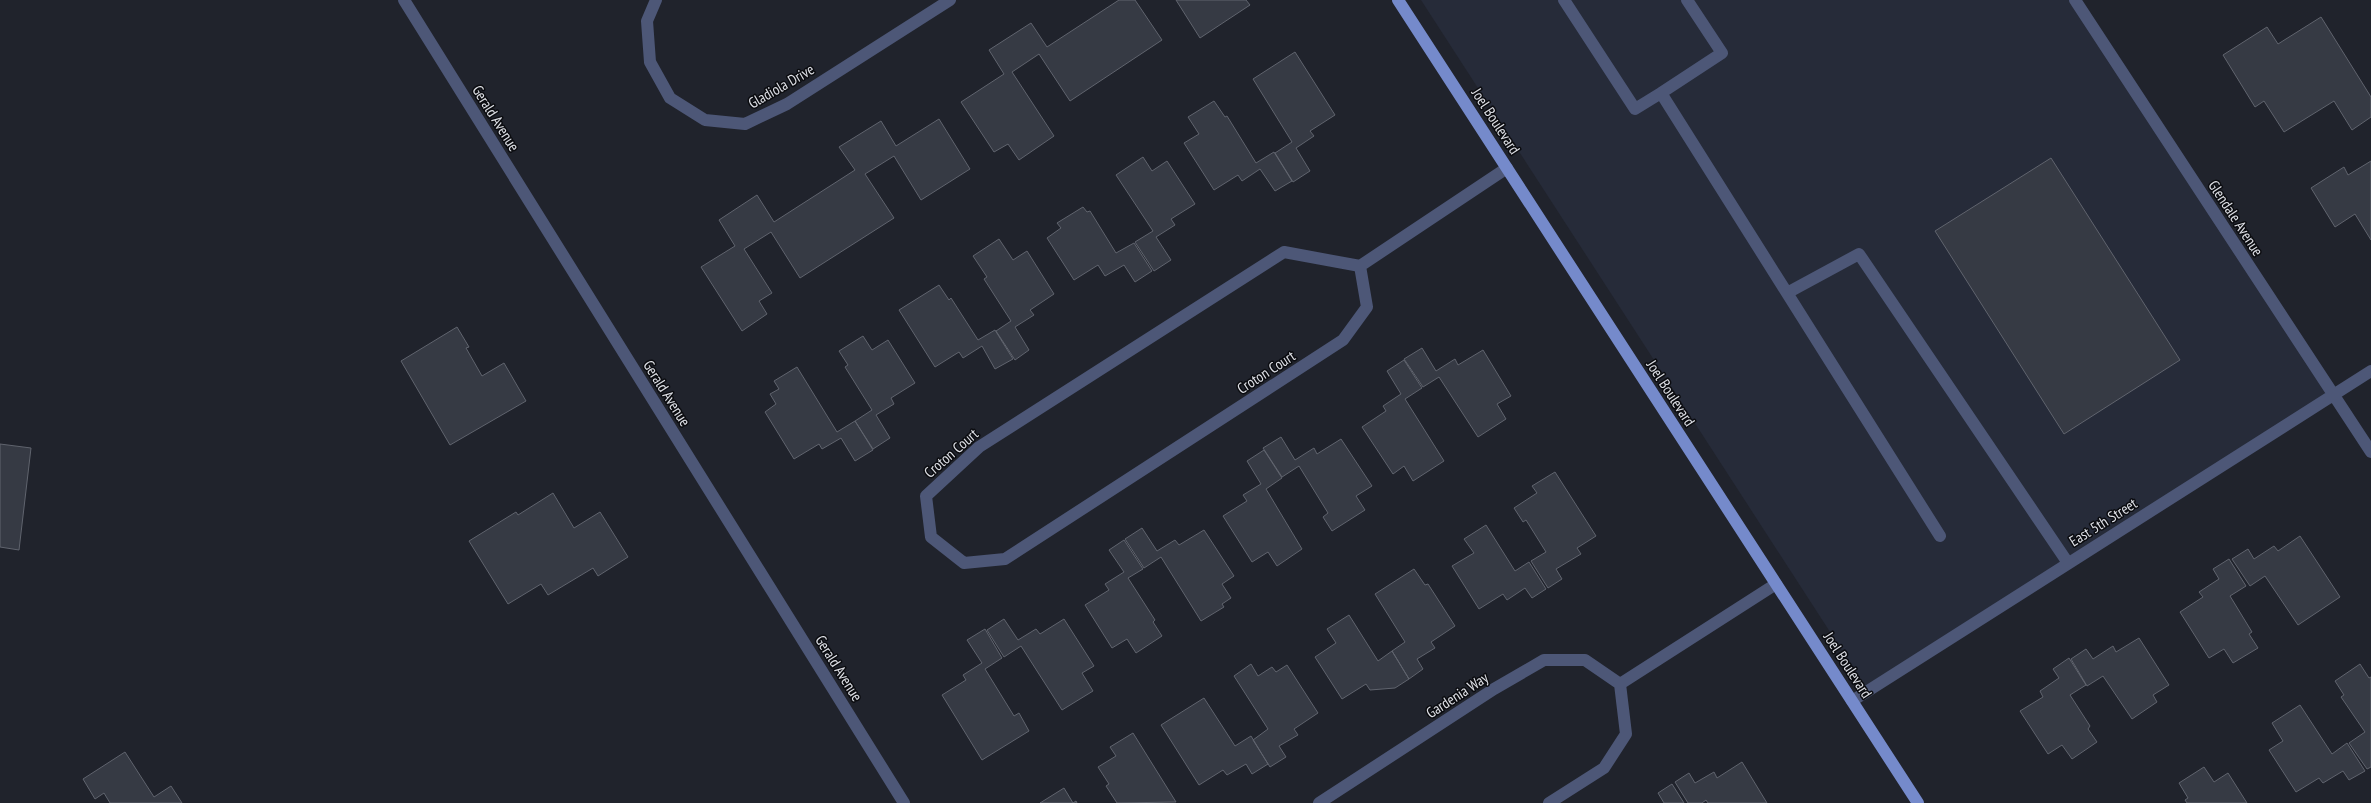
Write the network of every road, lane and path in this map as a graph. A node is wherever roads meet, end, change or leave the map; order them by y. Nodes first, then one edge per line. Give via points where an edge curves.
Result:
1 (404, 0) edge
2 (656, 0) edge
3 (950, 0) edge
4 (1398, 0) edge
5 (1564, 0) edge
6 (1687, 0) edge
7 (2075, 0) edge
8 (1661, 93) junction
9 (1507, 168) junction
10 (1360, 266) junction
11 (1787, 293) junction
12 (2371, 371) edge
13 (2334, 395) junction
14 (2371, 452) edge
15 (1940, 536) dead end
16 (2068, 563) junction
17 (1776, 584) junction
18 (1620, 684) junction
19 (1852, 701) junction
20 (904, 803) edge
21 (1319, 803) edge
22 (1549, 803) edge
23 (1918, 803) edge

1 - 20 street, Gerald Avenue
2 - 3 street, Gladiola Drive via 647,21 650,62 670,98 705,120 745,124 787,104
4 - 9 main road, Joel Boulevard
5 - 8 street via 1635,110
6 - 8 street via 1722,53
7 - 13 street, Glendale Avenue
8 - 11 street
9 - 10 street
9 - 17 main road, Joel Boulevard
10 - 10 street, Croton Court via 1367,307 1343,340 1005,559 964,563 932,537 926,496 979,447 1284,252
11 - 15 street
11 - 16 street via 1859,254
12 - 13 street, East 5th Street
13 - 14 street, Glendale Avenue
13 - 16 street, East 5th Street
16 - 19 street, East 5th Street
17 - 18 street
17 - 19 main road, Joel Boulevard
18 - 21 street, Gardenia Way via 1585,660 1544,660 1494,689
18 - 22 street via 1626,734 1604,768
19 - 23 main road, Joel Boulevard

